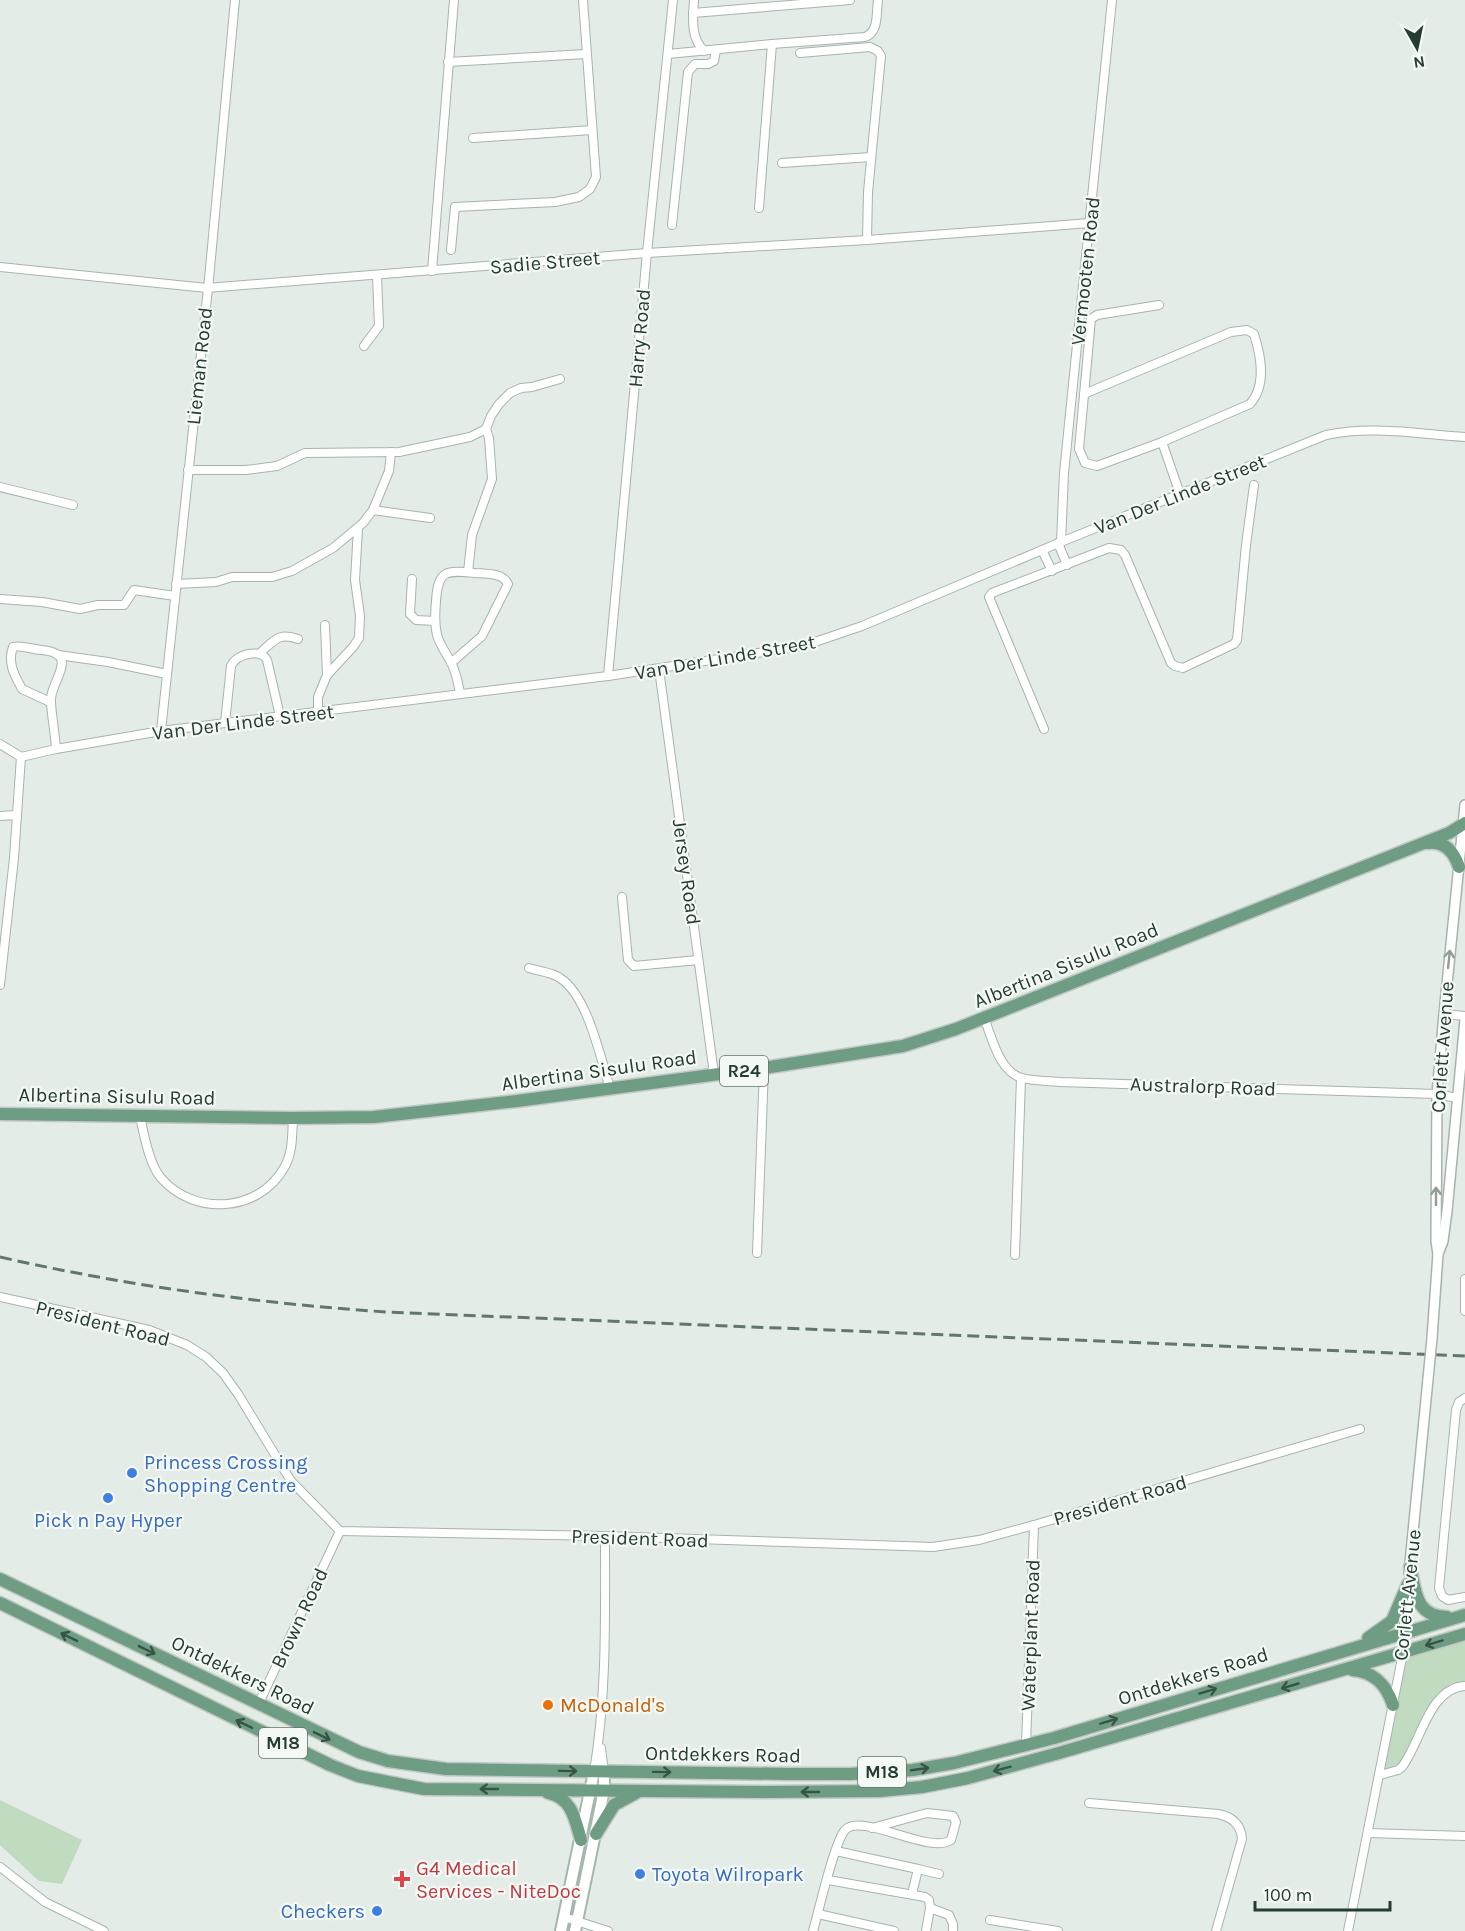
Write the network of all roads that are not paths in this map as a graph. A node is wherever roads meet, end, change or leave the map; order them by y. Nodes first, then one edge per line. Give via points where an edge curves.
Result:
1 (235, 0) edge
2 (453, 0) edge
3 (583, 0) edge
4 (673, 0) edge
5 (694, 0) edge
6 (850, 0) edge
7 (878, 0) edge
8 (1112, 0) edge
9 (693, 13) junction
10 (772, 44) junction
11 (716, 50) junction
12 (699, 52) junction
13 (800, 53) dead end
14 (586, 54) junction
15 (668, 54) junction
16 (448, 62) junction
17 (695, 64) junction
18 (592, 130) junction
19 (473, 138) dead end
20 (871, 157) junction
21 (783, 163) dead end
22 (759, 208) dead end
23 (1090, 223) junction
24 (672, 225) dead end
25 (867, 240) junction
26 (451, 250) dead end
27 (647, 254) junction
28 (0, 267) edge
29 (432, 271) junction
30 (378, 276) junction
31 (207, 288) junction
32 (1159, 305) dead end
33 (364, 346) dead end
34 (560, 379) dead end
35 (1084, 394) junction
36 (486, 429) junction
37 (1465, 437) edge
38 (1162, 442) junction
39 (391, 452) junction
40 (188, 470) junction
41 (1254, 485) dead end
42 (0, 487) edge
43 (1180, 494) junction
44 (73, 505) dead end
45 (373, 510) junction
46 (430, 518) dead end
47 (358, 528) junction
48 (1059, 542) junction
49 (1042, 550) junction
50 (1067, 565) junction
51 (1052, 571) junction
52 (468, 572) junction
53 (412, 579) dead end
54 (176, 584) junction
55 (175, 596) junction
56 (0, 598) edge
57 (435, 621) junction
58 (325, 625) dead end
59 (297, 639) dead end
60 (260, 653) junction
61 (58, 655) junction
62 (451, 663) junction
63 (659, 669) junction
64 (167, 674) junction
65 (327, 675) junction
66 (608, 676) junction
67 (460, 693) junction
68 (50, 702) junction
69 (318, 712) junction
70 (280, 717) junction
71 (225, 723) junction
72 (1044, 729) dead end
73 (161, 731) junction
74 (0, 744) edge
75 (56, 749) junction
76 (21, 757) junction
77 (1465, 806) edge
78 (17, 815) junction
79 (0, 816) edge
80 (1464, 828) edge
81 (1422, 843) junction
82 (1459, 867) junction
83 (622, 897) dead end
84 (698, 960) junction
85 (529, 968) dead end
86 (0, 985) edge
87 (1444, 1014) junction
88 (984, 1018) junction
89 (1465, 1018) edge
90 (764, 1068) junction
91 (714, 1074) junction
92 (1021, 1078) junction
93 (610, 1088) junction
94 (1437, 1094) junction
95 (1457, 1098) junction
96 (0, 1114) edge
97 (140, 1117) junction
98 (293, 1118) junction
99 (757, 1253) dead end
100 (1438, 1254) junction
101 (1015, 1255) dead end
102 (1465, 1279) edge
103 (0, 1297) edge
104 (1465, 1311) edge
105 (1465, 1398) edge
106 (1360, 1429) dead end
107 (1034, 1525) junction
108 (340, 1530) junction
109 (604, 1536) junction
110 (1410, 1567) junction
111 (0, 1579) edge
112 (1408, 1584) junction
113 (1465, 1597) edge
114 (0, 1603) edge
115 (1461, 1616) edge
116 (1404, 1633) junction
117 (1465, 1634) edge
118 (1349, 1649) junction
119 (1403, 1653) junction
120 (1347, 1670) junction
121 (1465, 1686) edge
122 (258, 1705) junction
123 (1393, 1705) junction
124 (1026, 1745) junction
125 (599, 1772) junction
126 (1380, 1775) junction
127 (530, 1790) junction
128 (590, 1790) junction
129 (604, 1790) junction
130 (643, 1790) junction
131 (1089, 1803) dead end
132 (872, 1828) junction
133 (1368, 1833) junction
134 (596, 1834) junction
135 (1465, 1836) edge
136 (580, 1840) junction
137 (836, 1851) junction
138 (0, 1867) edge
139 (918, 1869) junction
140 (939, 1874) dead end
141 (828, 1880) junction
142 (912, 1894) junction
143 (930, 1908) junction
144 (818, 1914) junction
145 (564, 1917) junction
146 (990, 1920) dead end
147 (576, 1926) edge
148 (104, 1931) edge
149 (561, 1931) edge
150 (608, 1931) edge
151 (813, 1931) edge
152 (894, 1931) edge
153 (926, 1931) edge
154 (953, 1931) edge
155 (1058, 1931) edge
156 (1216, 1931) edge
157 (1348, 1931) edge

1 - 31 street, Lieman Road
2 - 16 street
3 - 14 street
4 - 15 street, Harry Road
5 - 9 street
6 - 9 street
7 - 10 street via 871,35
8 - 23 street, Vermooten Road
9 - 12 street
10 - 11 street
10 - 22 street
11 - 12 street
11 - 17 street via 714,61
12 - 15 street
12 - 17 street
13 - 20 street via 870,47 878,51 881,62
14 - 16 street
14 - 18 street
15 - 27 street, Harry Road
16 - 29 street
17 - 24 street via 688,72
18 - 19 street
18 - 26 street via 596,177 590,189 579,197 555,202 455,207
20 - 21 street
20 - 25 street
23 - 25 street, Sadie Street
23 - 48 street, Vermooten Road
25 - 27 street, Sadie Street
27 - 29 street, Sadie Street
27 - 66 street, Harry Road
28 - 31 street, Sadie Street
29 - 30 street, Sadie Street
30 - 31 street, Sadie Street
30 - 33 street via 379,326
31 - 40 street, Lieman Road
32 - 35 street via 1092,318
34 - 36 street via 510,393 499,404
35 - 38 street via 1079,450 1085,463 1097,466
35 - 38 street via 1231,332 1247,330 1254,334 1261,375 1250,404
36 - 39 street via 457,440
36 - 52 street via 492,479 471,535
37 - 43 street, Van Der Linde Street via 1372,430 1334,434
38 - 43 street
39 - 40 street via 305,453 277,466
39 - 45 street via 389,471
40 - 54 street, Lieman Road
41 - 50 street via 1237,640 1184,668 1171,663 1120,550 1109,548
42 - 44 street
43 - 48 street, Van Der Linde Street
45 - 46 street
45 - 47 street
47 - 54 street via 333,548 273,577
47 - 65 street via 355,580 359,638
48 - 49 street, Van Der Linde Street
48 - 50 street
49 - 51 street
49 - 63 street, Van Der Linde Street via 825,640 784,651
50 - 51 street
51 - 72 street via 989,597
52 - 57 street via 447,573 438,581
52 - 62 street via 499,576 507,581 508,589 482,636
53 - 57 street via 410,614 416,620
54 - 55 street, Lieman Road
55 - 56 street via 134,590 124,605 80,609
55 - 64 street, Lieman Road
57 - 62 street via 437,636
58 - 65 street
59 - 60 street via 279,637
60 - 70 street via 267,660
60 - 71 street via 234,659
61 - 64 street
61 - 68 street via 62,668
61 - 68 street via 51,650 21,646 13,647 11,653 11,665 22,689
62 - 67 street
63 - 66 street, Van Der Linde Street
63 - 84 street, Jersey Road
64 - 73 street, Lieman Road
65 - 69 street via 318,697
66 - 67 street, Van Der Linde Street
67 - 69 street, Van Der Linde Street
68 - 75 street
69 - 70 street, Van Der Linde Street
70 - 71 street, Van Der Linde Street
71 - 73 street, Van Der Linde Street
73 - 75 street, Van Der Linde Street
74 - 76 street
75 - 76 street, Van Der Linde Street
76 - 78 street
77 - 80 street, Corlett Avenue
78 - 79 street
78 - 86 street
80 - 81 main road, Albertina Sisulu Road / R24
80 - 82 street, Corlett Avenue
81 - 82 main road via 1446,846
81 - 88 main road, Albertina Sisulu Road / R24
87 -> 82 street, Corlett Avenue
83 - 84 street via 628,960 634,966
84 - 91 street, Jersey Road
85 - 93 street via 560,977 578,997 589,1018
87 - 89 street
87 - 94 street, Corlett Avenue
88 - 90 main road, Albertina Sisulu Road / R24 via 903,1046
88 - 92 street via 1003,1063
89 - 95 street, Corlett Avenue
90 - 91 main road, Albertina Sisulu Road / R24
90 - 99 street
91 - 93 main road, Albertina Sisulu Road / R24
92 - 94 street, Australorp Road
92 - 101 street
93 - 98 main road, Albertina Sisulu Road / R24 via 374,1117
94 - 95 street, Australorp Road
100 -> 94 street, Corlett Avenue
95 - 100 street, Corlett Avenue via 1443,1241
96 - 97 main road, Albertina Sisulu Road / R24
97 - 98 main road, Albertina Sisulu Road / R24
97 - 98 street via 159,1176 190,1199 210,1205 232,1204 267,1187 284,1168 292,1146
100 - 110 street, Corlett Avenue, bridge
102 - 104 street
103 - 108 street, President Road via 149,1330 206,1357 223,1372 291,1481
105 - 113 street via 1456,1410 1439,1588 1448,1600
106 - 107 street, President Road
107 - 109 street, President Road via 933,1547
107 - 124 street, Waterplant Road
108 - 109 street, President Road
108 - 122 street, Brown Road
109 - 125 street via 605,1645
110 - 112 street, Corlett Avenue
110 - 115 main road via 1425,1612
111 -> 122 main road, Ontdekkers Road / M18
112 - 116 street, Corlett Avenue
112 - 118 main road via 1392,1621
127 -> 114 main road, Ontdekkers Road / M18 via 424,1789 358,1776
115 - 116 main road, Ontdekkers Road / M18
116 - 118 main road, Ontdekkers Road / M18
116 - 119 street, Corlett Avenue
117 -> 119 main road, Ontdekkers Road / M18
124 -> 118 main road, Ontdekkers Road / M18
119 - 120 main road, Ontdekkers Road / M18
119 - 123 street, Corlett Avenue
120 - 123 main road via 1378,1678
120 -> 130 main road, Ontdekkers Road / M18 via 922,1788
121 - 126 street via 1448,1691 1435,1704 1402,1767
122 -> 125 main road, Ontdekkers Road / M18 via 359,1752 388,1761 446,1769
123 - 126 street, Corlett Avenue
125 -> 124 main road, Ontdekkers Road / M18 via 881,1772 946,1765
125 - 128 main road
125 - 129 main road
126 - 133 street, Corlett Avenue
127 - 128 main road, Ontdekkers Road / M18
127 - 136 main road via 554,1794 567,1803
128 - 129 main road, Ontdekkers Road / M18
128 - 136 main road
129 - 130 main road, Ontdekkers Road / M18
129 - 134 main road
130 - 134 main road via 614,1805
131 - 156 street via 1218,1814 1234,1821 1242,1839
132 - 132 street via 940,1844 951,1840 956,1822 953,1816 927,1813
132 - 137 street via 848,1827
133 - 135 street
133 - 157 street, Corlett Avenue
134 - 147 main road
136 - 145 main road
137 - 139 street
137 - 141 street
138 - 148 street via 45,1902
139 - 140 street
139 - 142 street
141 - 142 street
141 - 144 street
142 - 143 street via 929,1899
143 - 153 street
143 - 154 street via 949,1915
144 - 151 street
144 - 152 street
145 - 147 street
145 - 149 main road
146 - 155 street
147 - 150 street

